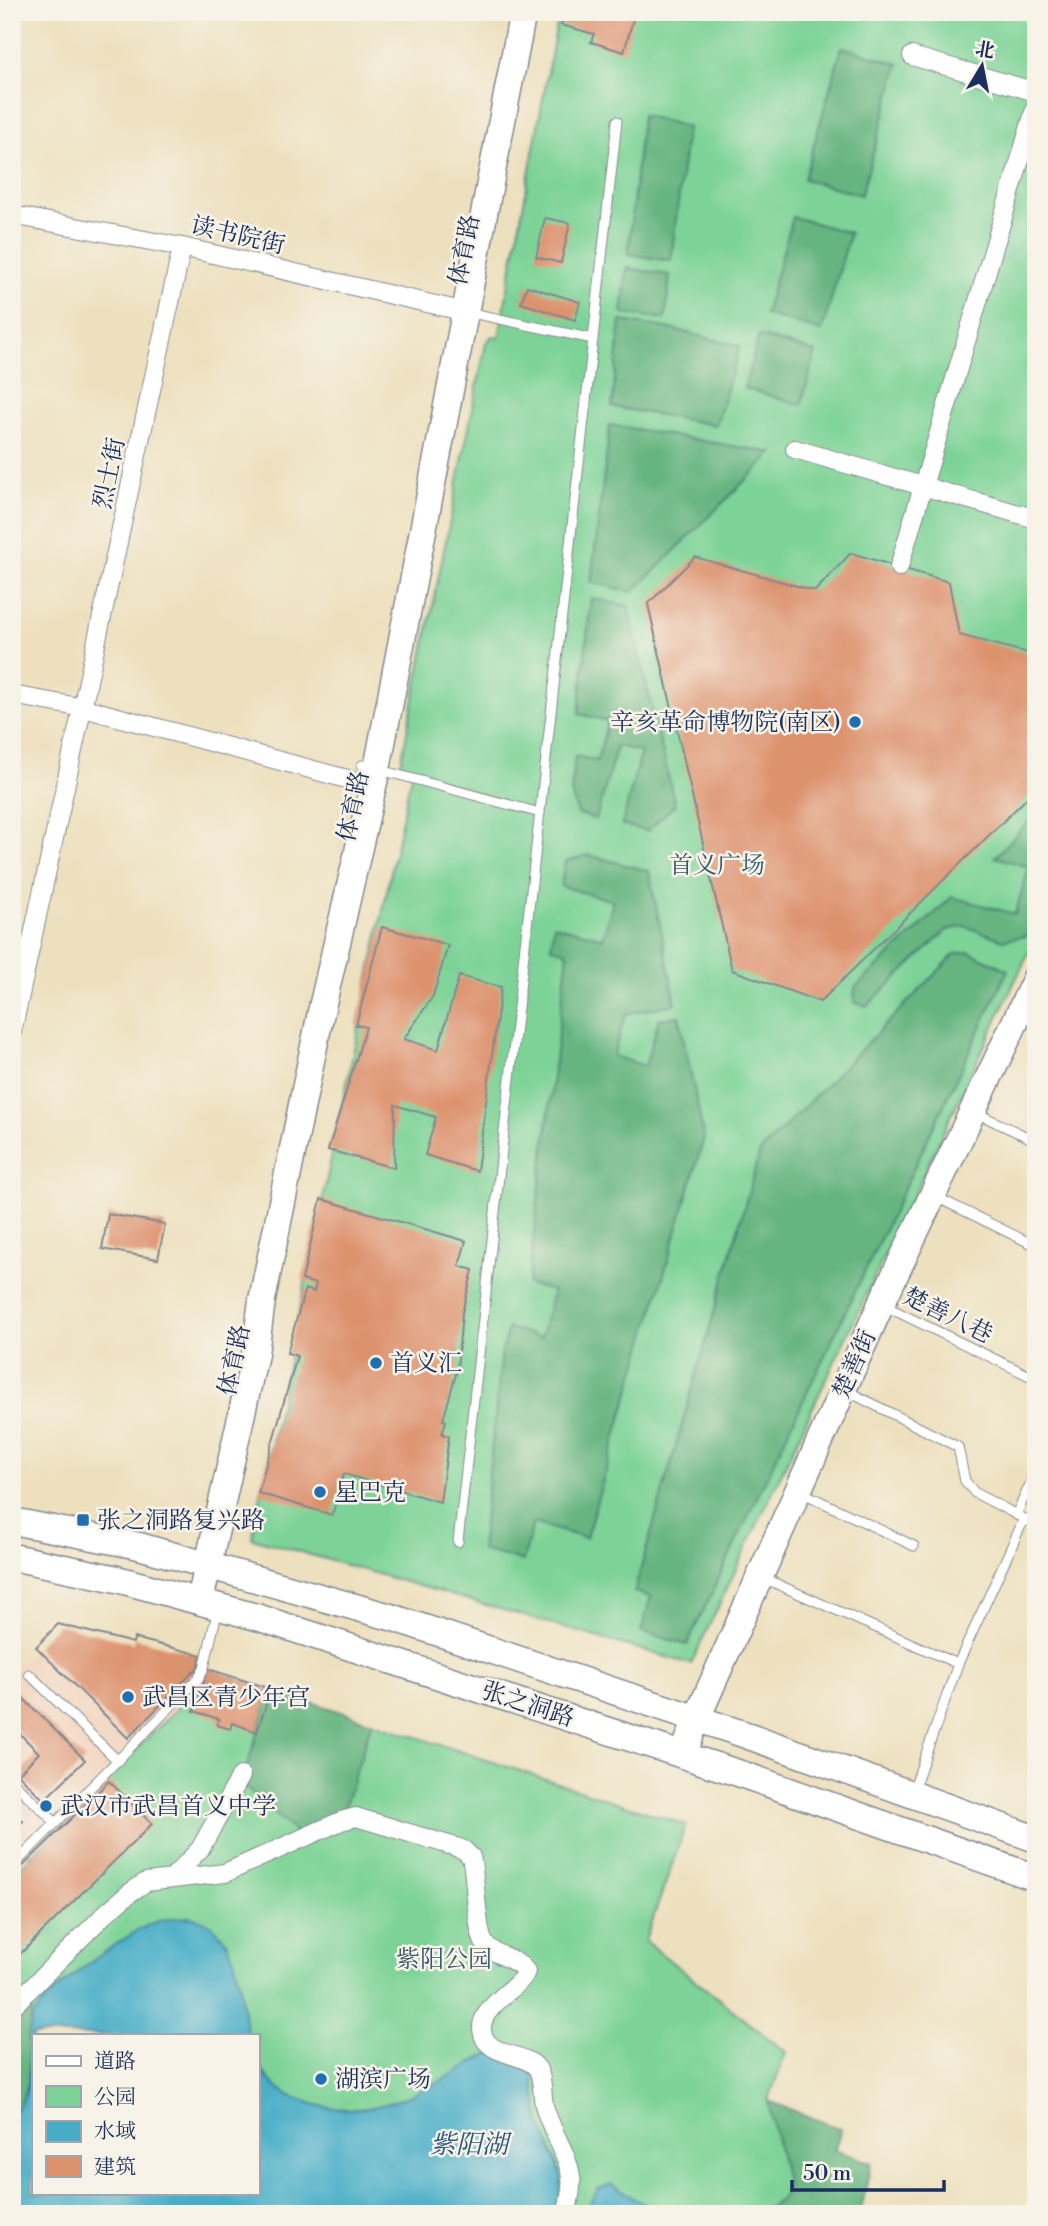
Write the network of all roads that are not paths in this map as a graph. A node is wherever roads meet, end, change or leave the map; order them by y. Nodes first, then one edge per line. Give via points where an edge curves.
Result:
1 (508, 12) edge
2 (523, 12) edge
3 (912, 56) dead end
4 (1036, 92) edge
5 (1036, 106) edge
6 (617, 121) dead end
7 (12, 215) edge
8 (182, 247) junction
9 (460, 310) junction
10 (593, 339) junction
11 (795, 450) dead end
12 (923, 486) junction
13 (1036, 519) edge
14 (899, 567) dead end
15 (12, 695) edge
16 (84, 708) junction
17 (366, 772) junction
18 (540, 813) junction
19 (1035, 983) edge
20 (12, 1032) edge
21 (972, 1111) junction
22 (1036, 1141) edge
23 (933, 1195) junction
24 (1036, 1246) edge
25 (881, 1304) junction
26 (1036, 1379) edge
27 (843, 1389) junction
28 (1036, 1471) edge
29 (798, 1491) junction
30 (1020, 1517) junction
31 (12, 1521) edge
32 (1036, 1525) edge
33 (458, 1542) dead end
34 (914, 1546) dead end
35 (12, 1557) edge
36 (200, 1563) junction
37 (760, 1576) junction
38 (201, 1601) junction
39 (958, 1664) junction
40 (29, 1674) dead end
41 (697, 1718) junction
42 (683, 1755) junction
43 (118, 1761) junction
44 (241, 1776) dead end
45 (12, 1781) edge
46 (911, 1794) junction
47 (56, 1823) junction
48 (1036, 1839) edge
49 (12, 1867) edge
50 (173, 1877) junction
51 (1036, 1878) edge
52 (12, 2007) edge
53 (567, 2214) edge

1 - 9 street, 体育路
2 - 9 street
3 - 4 street
5 - 12 street
6 - 10 lane
7 - 8 street, 读书院街
8 - 9 street, 读书院街
8 - 16 street, 烈士街
9 - 10 lane
9 - 17 street, 体育路
10 - 18 lane
11 - 12 street
12 - 13 street
12 - 14 street
15 - 16 street
16 - 17 street
16 - 20 street, 烈士街
17 - 18 lane
17 - 36 street, 体育路 via 254,1354
18 - 33 lane
19 - 21 street, 楚善街
21 - 22 lane
21 - 23 street, 楚善街
23 - 24 lane
23 - 25 street, 楚善街
25 - 26 lane, 楚善八巷
25 - 27 street, 楚善街
27 - 29 street, 楚善街
27 - 30 lane via 958,1447 965,1481 975,1493
28 - 30 lane
29 - 34 lane
29 - 37 street, 楚善街
30 - 32 lane
30 - 39 lane
31 - 36 street, 张之洞路
35 - 38 street, 张之洞路
36 - 38 street, 体育路
36 - 41 street, 张之洞路 via 394,1618
37 - 39 lane
37 - 41 street, 楚善街
38 - 42 street, 张之洞路
38 - 43 lane via 201,1675
39 - 46 lane
40 - 43 lane
41 - 42 street, 楚善街
41 - 46 street, 张之洞路
42 - 51 street, 张之洞路
43 - 47 lane
44 - 50 street via 200,1849
45 - 47 lane
46 - 48 street, 张之洞路
47 - 49 lane
50 - 52 street via 146,1882 131,1892
50 - 53 street via 225,1872 356,1817 469,1854 481,1938 526,1971 490,2010 483,2034 492,2047 539,2071 550,2122 572,2179

